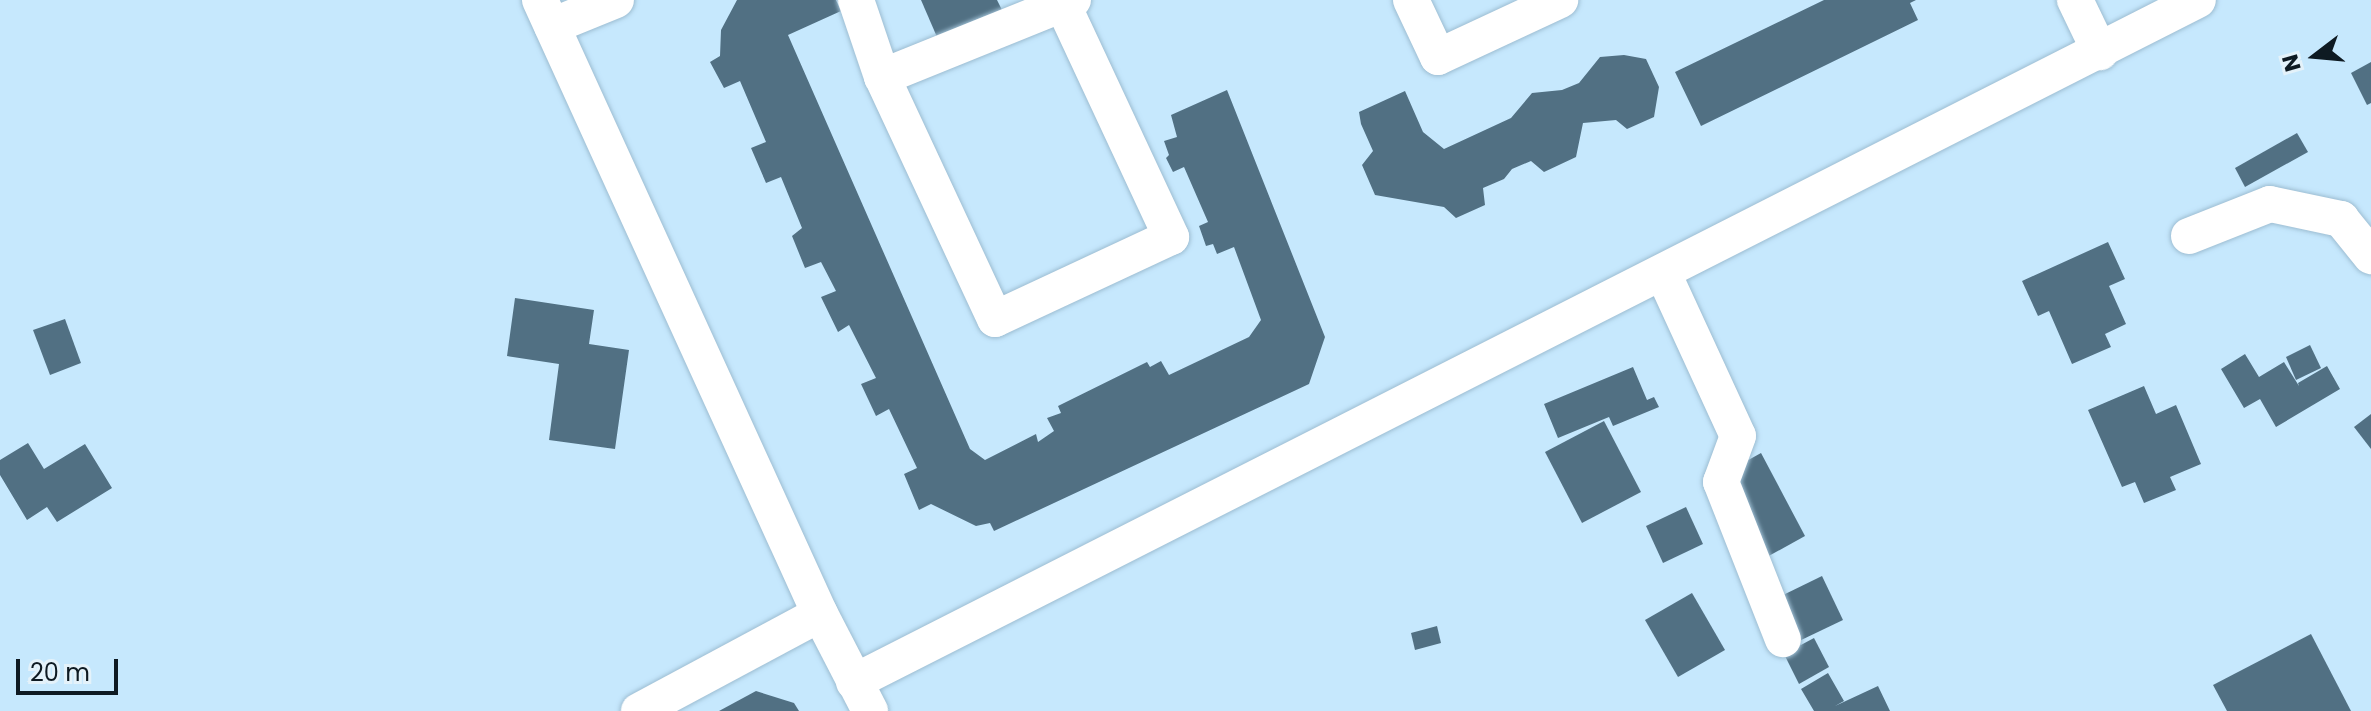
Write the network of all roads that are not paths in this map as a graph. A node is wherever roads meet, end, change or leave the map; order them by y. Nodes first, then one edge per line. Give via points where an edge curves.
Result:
1 (616, 0) edge
2 (856, 0) edge
3 (1411, 0) edge
4 (1560, 0) edge
5 (2075, 0) edge
6 (2198, 0) edge
7 (1068, 3) edge
8 (546, 13) edge
9 (2100, 52) junction
10 (882, 77) junction
11 (2189, 236) dead end
12 (2371, 256) edge
13 (1663, 273) junction
14 (820, 614) junction
15 (1783, 639) dead end
16 (862, 696) edge
17 (639, 711) edge

1 - 8 street
2 - 10 street
3 - 4 street via 1438,57
5 - 9 street
6 - 9 street
7 - 10 street
7 - 10 street via 1171,237 995,319
8 - 14 street
9 - 13 street
11 - 12 street via 2270,204 2341,219
13 - 15 street via 1738,436 1721,482
13 - 16 street
14 - 16 street
14 - 17 street

